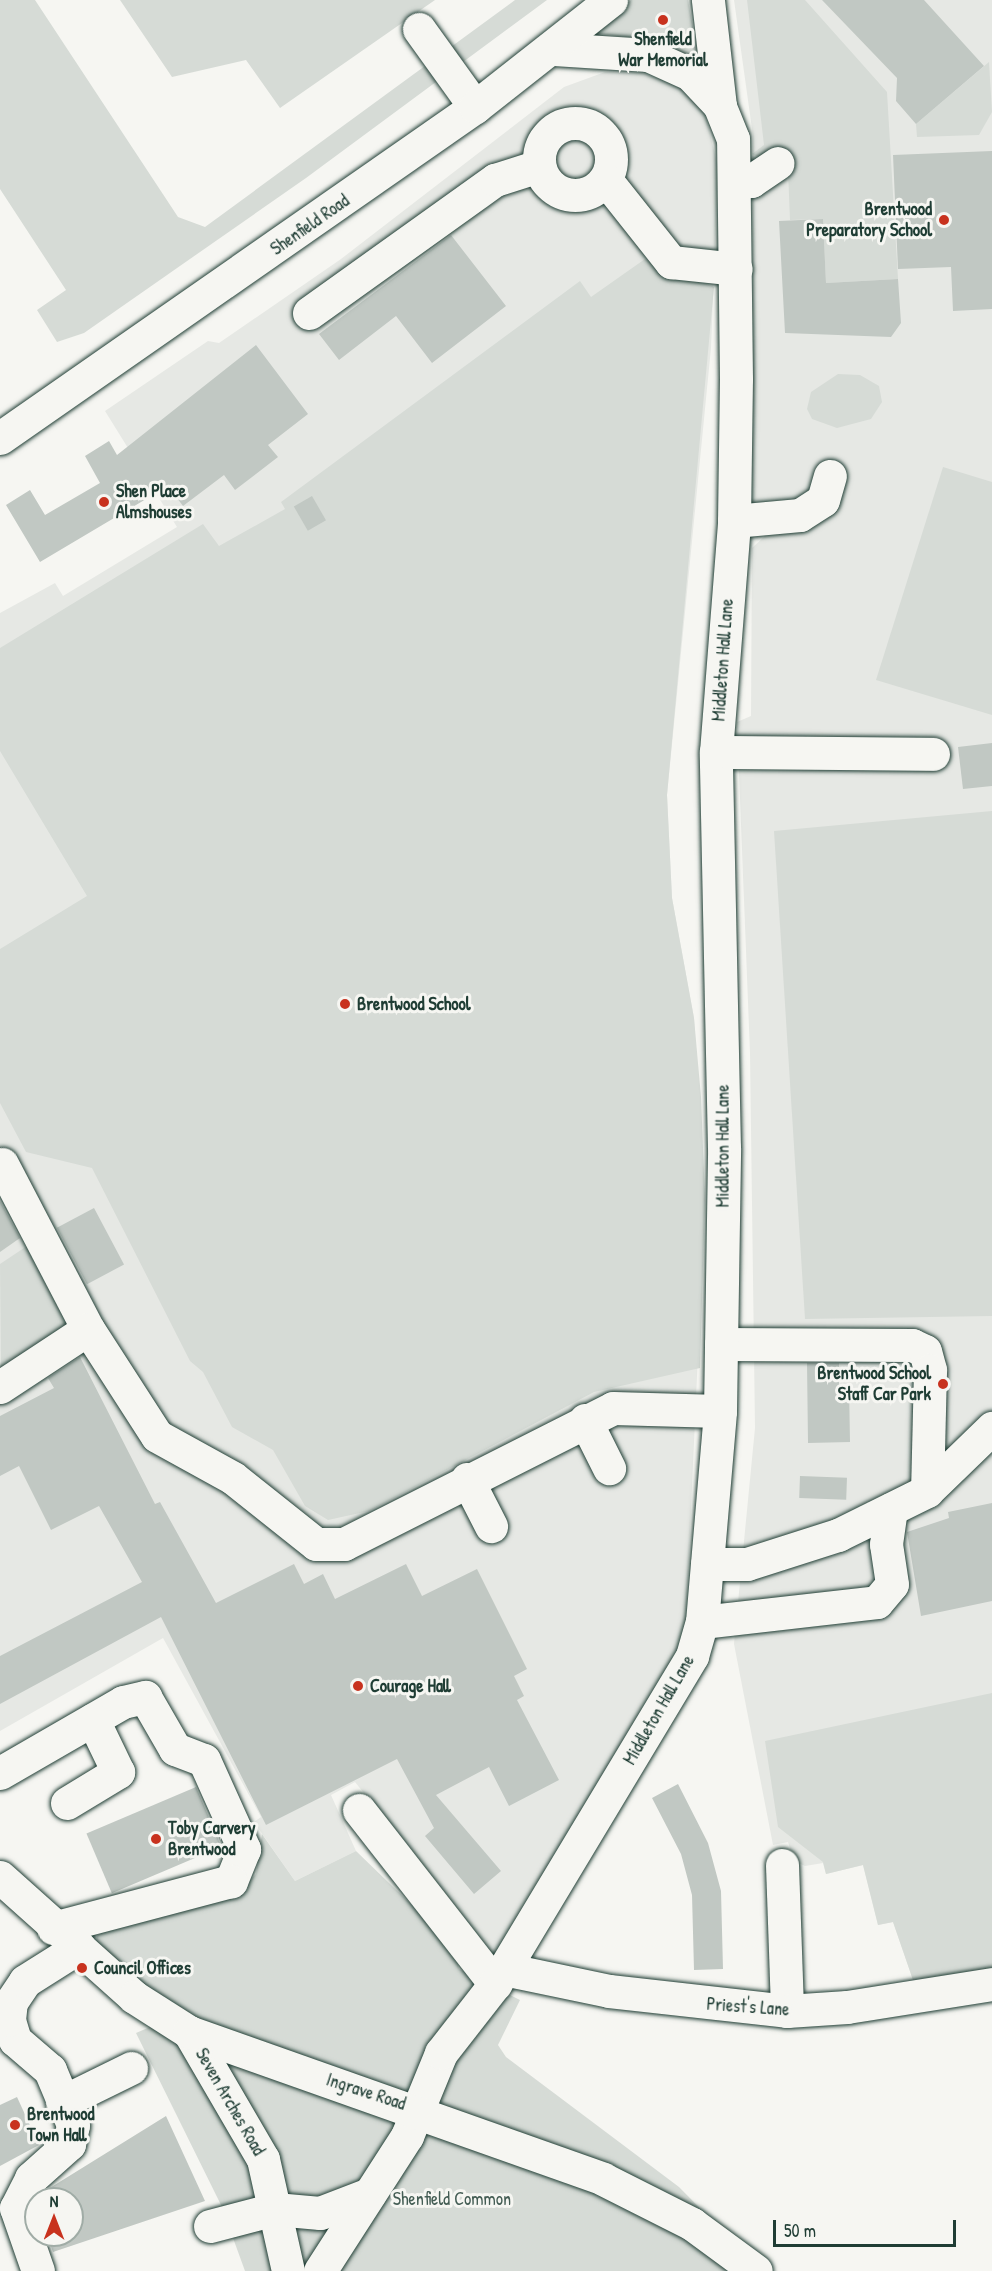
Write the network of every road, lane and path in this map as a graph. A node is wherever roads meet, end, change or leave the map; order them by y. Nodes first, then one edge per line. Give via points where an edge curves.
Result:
1 (611, 0) edge
2 (708, 0) edge
3 (419, 29) dead end
4 (554, 49) junction
5 (720, 105) junction
6 (476, 107) junction
7 (778, 163) dead end
8 (539, 166) junction
9 (606, 180) junction
10 (734, 182) junction
11 (736, 269) junction
12 (309, 313) dead end
13 (0, 438) edge
14 (830, 476) dead end
15 (734, 521) junction
16 (716, 752) junction
17 (933, 754) dead end
18 (2, 1164) dead end
19 (88, 1329) junction
20 (721, 1344) junction
21 (0, 1387) edge
22 (720, 1411) junction
23 (585, 1420) junction
24 (992, 1428) edge
25 (609, 1468) dead end
26 (467, 1479) junction
27 (927, 1491) junction
28 (891, 1509) junction
29 (491, 1527) dead end
30 (707, 1564) junction
31 (702, 1622) junction
32 (93, 1720) junction
33 (0, 1773) edge
34 (67, 1803) dead end
35 (359, 1810) dead end
36 (782, 1865) dead end
37 (0, 1877) edge
38 (66, 1938) junction
39 (500, 1976) junction
40 (992, 1984) edge
41 (788, 2011) junction
42 (189, 2032) junction
43 (130, 2068) dead end
44 (62, 2102) junction
45 (415, 2108) junction
46 (369, 2194) junction
47 (8, 2209) edge
48 (275, 2209) junction
49 (210, 2226) dead end
50 (38, 2271) edge
51 (288, 2271) edge
52 (320, 2271) edge
53 (756, 2271) edge

1 - 4 street, Shenfield Road
2 - 5 street, Middleton Hall Lane
3 - 6 street
4 - 5 street, Middleton Hall Lane via 648,56 690,74
4 - 6 street, Shenfield Road
5 - 10 street, Middleton Hall Lane via 733,139
6 - 13 street, Shenfield Road
7 - 10 street via 751,181
8 - 9 street via 547,183 563,191 586,194
8 - 9 street via 541,145 552,130 579,124 605,136 611,163
8 - 12 street via 495,180
9 - 11 street via 671,262
10 - 11 street, Middleton Hall Lane
11 - 15 street, Middleton Hall Lane
14 - 15 street via 823,500 800,515
15 - 16 street, Middleton Hall Lane
16 - 17 street
16 - 20 street, Middleton Hall Lane via 724,1148
18 - 19 street
19 - 21 street
19 - 26 street via 157,1436 233,1478 316,1544 344,1544
20 - 22 street, Middleton Hall Lane
20 - 27 street via 912,1345 925,1351 930,1370
22 - 23 street via 613,1408
22 - 30 street, Middleton Hall Lane
23 - 25 street
23 - 26 street
24 - 27 street
26 - 29 street
27 - 28 street
28 - 30 street via 838,1535 747,1564
28 - 31 street via 886,1544 892,1584 877,1602
30 - 31 street, Middleton Hall Lane
31 - 39 street, Middleton Hall Lane via 692,1656
32 - 33 street
32 - 34 street via 118,1772
32 - 38 street via 145,1697 175,1749 204,1760 244,1849 242,1862 231,1881
35 - 39 street
36 - 41 street
37 - 38 street, Ingrave Road
38 - 42 street, Ingrave Road via 134,1997
38 - 44 street via 25,1981 11,2002 9,2020 15,2040 50,2070
39 - 41 street, Priest's Lane
39 - 45 street, Middleton Hall Lane via 441,2053
40 - 41 street, Priest's Lane
42 - 45 street, Ingrave Road
42 - 48 street, Seven Arches Road via 263,2159
43 - 44 street
44 - 47 street via 73,2125 69,2144 31,2178
45 - 46 street via 407,2136
45 - 53 street, Ingrave Road via 603,2179 692,2224
46 - 48 street via 320,2212
46 - 52 street
47 - 50 street
48 - 49 street
48 - 51 street, Seven Arches Road

